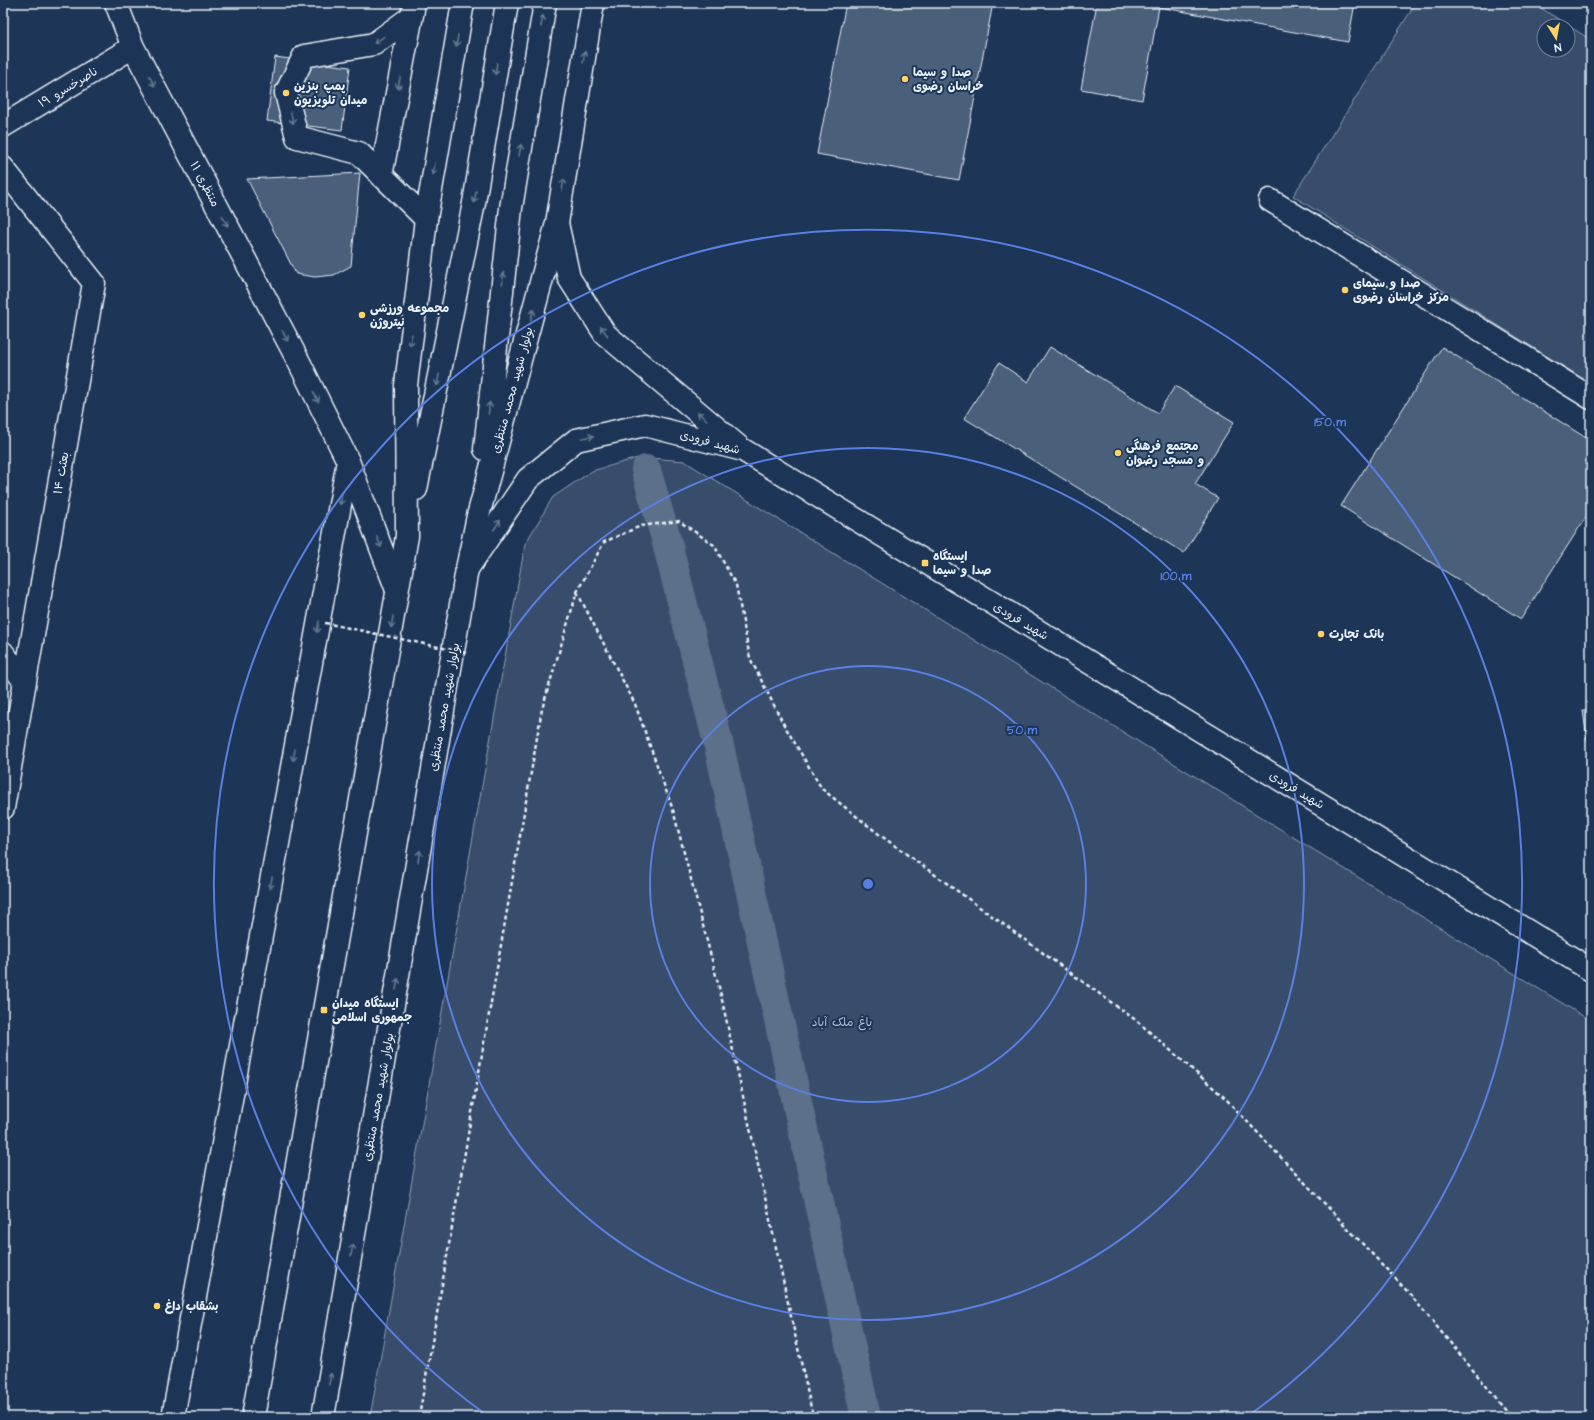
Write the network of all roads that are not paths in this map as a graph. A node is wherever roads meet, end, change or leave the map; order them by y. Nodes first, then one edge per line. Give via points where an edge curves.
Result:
1 (116, 3) edge
2 (463, 3) edge
3 (507, 3) edge
4 (545, 3) edge
5 (593, 3) edge
6 (413, 10) edge
7 (133, 47) junction
8 (3, 126) edge
9 (3, 168) edge
10 (381, 176) junction
11 (1270, 200) dead end
12 (426, 219) junction
13 (557, 224) junction
14 (1591, 398) edge
15 (743, 450) junction
16 (348, 461) junction
17 (478, 516) junction
18 (407, 536) junction
19 (467, 569) junction
20 (397, 590) junction
21 (3, 653) edge
22 (25, 682) junction
23 (3, 808) edge
24 (1591, 970) edge
25 (173, 1417) edge
26 (253, 1417) edge
27 (324, 1417) edge

1 - 7 street, منتظری ۱۱
2 -> 12 street
3 -> 18 street via 474,203
17 -> 4 street via 510,208
13 -> 5 street, بولوار شهید محمد منتظری
6 -> 10 street
6 -> 10 street via 374,44 304,56 286,93 297,137 359,153
7 - 8 street, ناصرخسرو ۱۹
7 -> 16 street, منتظری ۱۱ via 299,362
9 - 22 street, بعثت ۱۴ via 94,283
10 - 12 street
11 - 14 street
12 -> 18 street via 406,385
15 -> 13 street via 605,334 570,278
17 -> 13 street, بولوار شهید محمد منتظری
19 -> 15 street, شهید فرودی via 528,479 576,440 645,425
15 - 24 street, شهید فرودی
16 -> 20 street, منتظری ۱۱
16 -> 25 street
17 - 19 street, بولوار شهید محمد منتظری
18 - 20 street
27 -> 19 street, بولوار شهید محمد منتظری
20 -> 26 street
21 - 22 street
22 - 23 street, بعثت ۱۴

